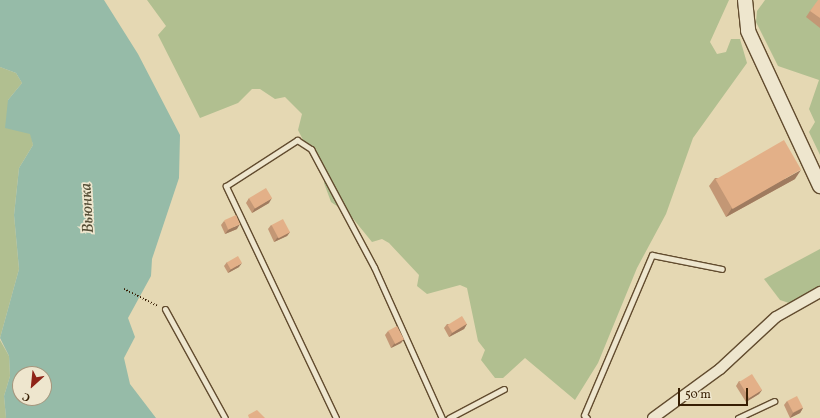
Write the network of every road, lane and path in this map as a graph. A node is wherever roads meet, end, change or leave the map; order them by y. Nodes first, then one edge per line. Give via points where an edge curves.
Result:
1 (744, 0) edge
2 (820, 186) edge
3 (722, 269) dead end
4 (124, 289) dead end
5 (820, 292) edge
6 (166, 308) joint
7 (504, 390) dead end
8 (774, 401) dead end
9 (225, 418) edge
10 (336, 418) edge
11 (442, 418) edge
12 (449, 418) edge
13 (587, 418) edge
14 (654, 418) edge
15 (738, 418) edge

1 - 2 main road via 748,31
3 - 13 lane via 652,255 584,415
4 - 6 path
5 - 14 street via 776,317 720,369
6 - 9 lane
7 - 12 lane
8 - 15 lane
10 - 11 lane via 226,186 297,140 311,149 374,267

